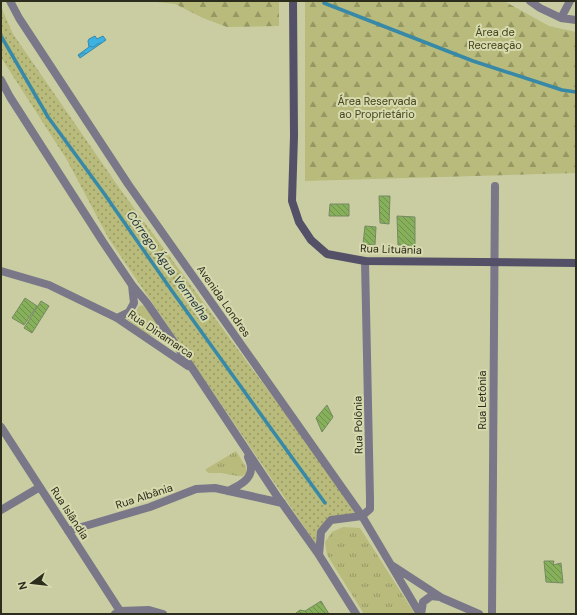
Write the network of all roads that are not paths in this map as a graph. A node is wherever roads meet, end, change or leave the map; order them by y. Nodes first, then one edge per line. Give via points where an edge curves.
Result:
1 (10, 1) edge
2 (293, 1) edge
3 (530, 1) edge
4 (570, 1) edge
5 (561, 18) junction
6 (576, 20) edge
7 (1, 80) edge
8 (494, 186) dead end
9 (365, 261) junction
10 (494, 262) junction
11 (576, 263) edge
12 (1, 272) edge
13 (132, 285) junction
14 (117, 318) junction
15 (192, 368) junction
16 (1, 428) edge
17 (246, 450) junction
18 (40, 487) junction
19 (228, 491) junction
20 (282, 504) junction
21 (1, 510) edge
22 (362, 516) junction
23 (68, 531) junction
24 (319, 555) junction
25 (390, 564) junction
26 (442, 598) junction
27 (117, 612) edge
28 (163, 614) edge
29 (356, 614) edge
30 (421, 614) edge
31 (479, 614) edge
32 (492, 614) edge

1 - 22 street, Avenida Londres via 128,184
2 - 9 street, Rua Lituânia via 292,201 298,222 311,240 326,254
3 - 5 street
4 - 5 street
5 - 6 street
7 - 13 street
8 - 10 street, Rua Letônia
9 - 10 street, Rua Lituânia
9 - 22 street, Rua Polônia via 370,509
10 - 11 street, Rua Lituânia
10 - 32 street, Rua Letônia
12 - 14 street, Rua Dinamarca via 49,285
13 - 14 street, Rua Dinamarca via 134,303 129,312
13 - 15 street
14 - 15 street, Rua Dinamarca
15 - 17 street
16 - 18 street, Rua Islândia
17 - 19 street via 251,468 248,477
17 - 20 street
18 - 21 street
18 - 23 street, Rua Islândia
19 - 20 street, Rua Albânia
19 - 23 street, Rua Albânia via 215,488 196,489 150,507
20 - 24 street
22 - 24 street via 330,520 321,532
22 - 25 street, Avenida Londres
23 - 27 street, Rua Islândia
24 - 29 street
25 - 26 street
25 - 30 street, Avenida Londres
26 - 30 street via 431,596 423,602
26 - 31 street
27 - 28 street via 149,610

